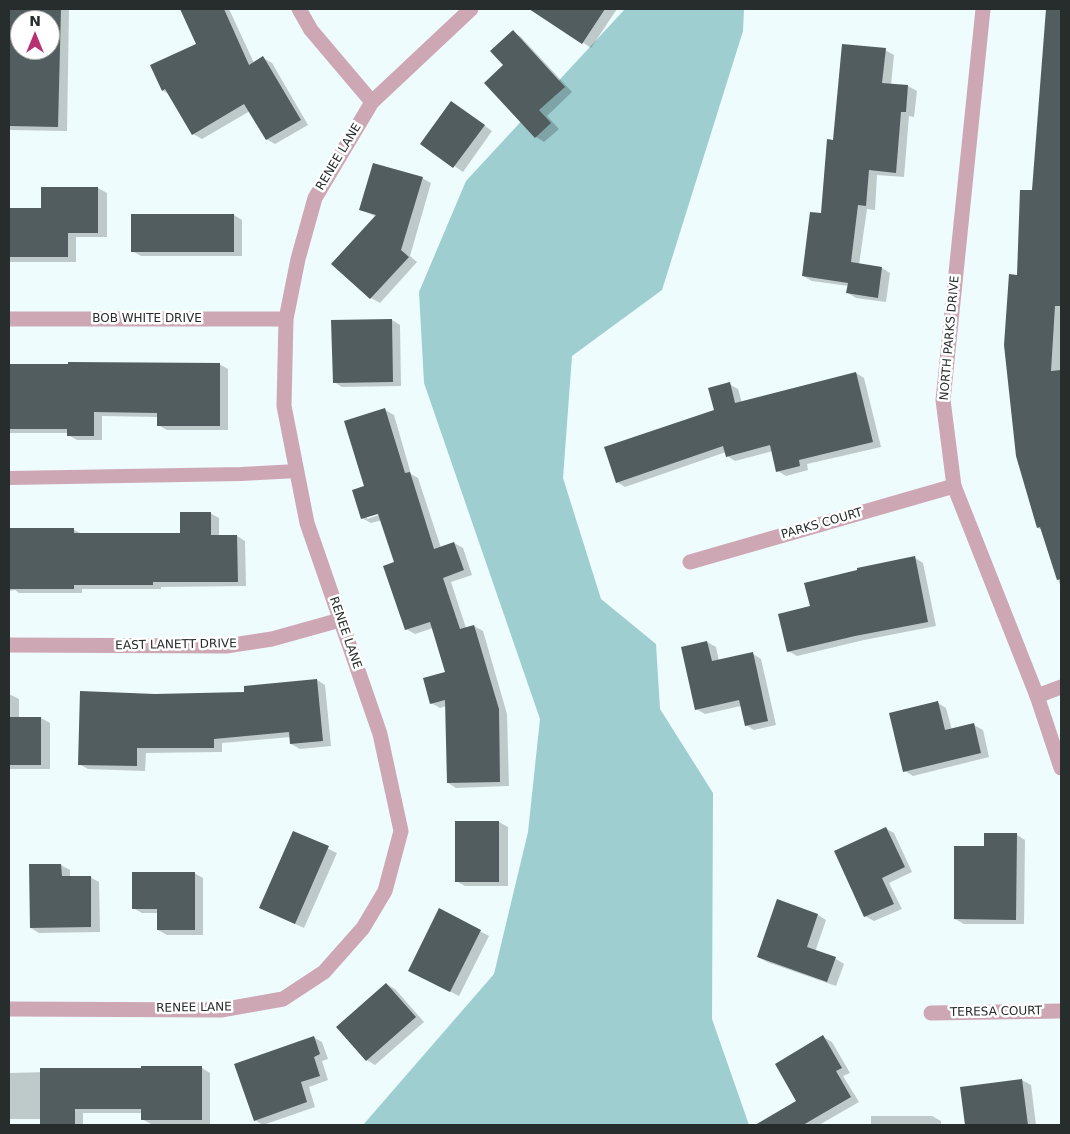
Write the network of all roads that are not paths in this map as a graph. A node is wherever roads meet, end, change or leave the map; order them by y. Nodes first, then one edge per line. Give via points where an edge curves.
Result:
1 (299, 9) edge
2 (471, 9) edge
3 (982, 9) edge
4 (372, 102) junction
5 (9, 318) edge
6 (286, 319) junction
7 (297, 471) junction
8 (9, 478) edge
9 (954, 486) junction
10 (690, 562) dead end
11 (340, 620) junction
12 (9, 645) edge
13 (1061, 687) edge
14 (1037, 696) junction
15 (1061, 768) edge
16 (9, 1008) edge
17 (1061, 1011) edge
18 (931, 1013) dead end

1 - 4 street via 311,30
2 - 4 street, RENEE LANE
3 - 9 street, NORTH PARKS DRIVE via 943,400
4 - 6 street, RENEE LANE via 315,198
5 - 6 street, BOB WHITE DRIVE
6 - 7 street, RENEE LANE via 284,406
7 - 8 lane
7 - 11 street, RENEE LANE via 307,523
9 - 10 street, PARKS COURT
9 - 14 street, NORTH PARKS DRIVE
11 - 12 street, EAST LANETT DRIVE via 272,639 226,646
11 - 16 street, RENEE LANE via 380,734 401,831 384,891 363,928 324,972 283,999 221,1010
13 - 14 street
14 - 15 street, NORTH PARKS DRIVE
17 - 18 street, TERESA COURT

